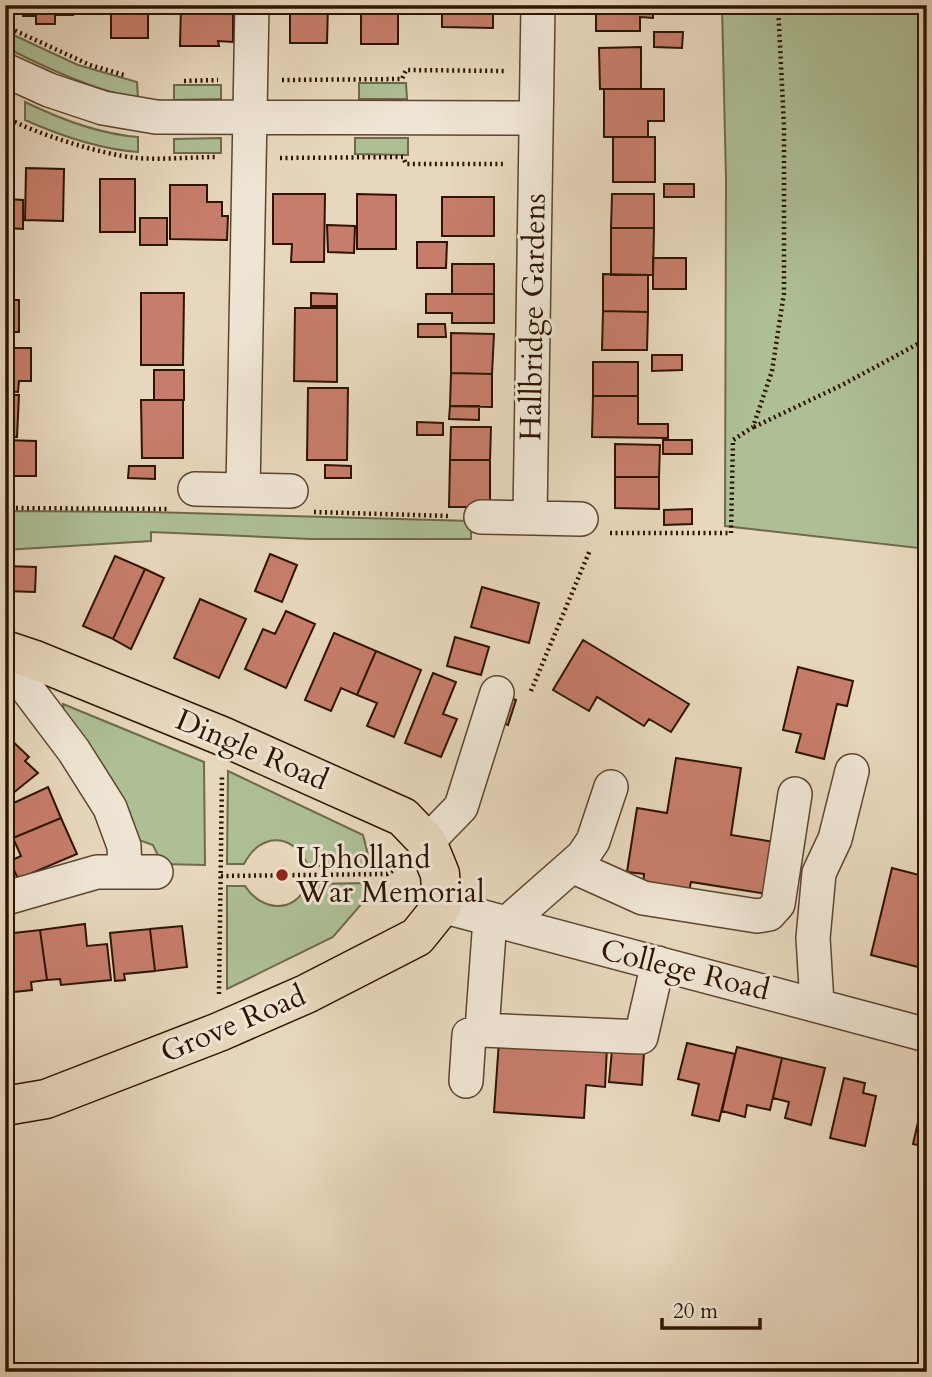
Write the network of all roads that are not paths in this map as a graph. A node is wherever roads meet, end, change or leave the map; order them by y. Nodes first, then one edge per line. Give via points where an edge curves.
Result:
1 (252, 5) edge
2 (538, 5) edge
3 (5, 70) edge
4 (250, 118) junction
5 (536, 118) junction
6 (243, 490) junction
7 (186, 499) road end
8 (302, 502) road end
9 (481, 517) road end
10 (530, 517) junction
11 (590, 532) road end
12 (20, 655) edge
13 (512, 697) road end
14 (852, 771) dead end
15 (611, 786) dead end
16 (795, 794) dead end
17 (427, 842) junction
18 (572, 866) junction
19 (10, 897) dead end
20 (442, 906) junction
21 (498, 921) junction
22 (658, 963) junction
23 (817, 1004) junction
24 (482, 1030) junction
25 (927, 1034) edge
26 (466, 1081) dead end
27 (5, 1106) edge

1 - 4 street
2 - 5 street, Hallbridge Gardens
3 - 4 street via 103,108 156,117
4 - 5 street
4 - 6 street
5 - 10 street, Hallbridge Gardens
6 - 7 street
6 - 8 street
9 - 10 street
10 - 11 street
12 - 17 main road, Dingle Road via 222,736 403,817
12 - 19 street via 28,673 28,690 110,808 140,872 97,872
13 - 17 street via 461,807
14 - 23 street via 835,839 820,873 813,938
15 - 18 street via 593,841
16 - 18 street via 778,904 769,914 643,898
17 - 20 main road, Dingle Road via 440,874
18 - 21 street
20 - 21 street, College Road
20 - 27 main road, Grove Road via 417,937 306,994 46,1099
21 - 22 street, College Road
21 - 24 street
22 - 23 street, College Road
22 - 24 street via 641,1037
23 - 25 street, College Road
24 - 26 street via 469,1035

